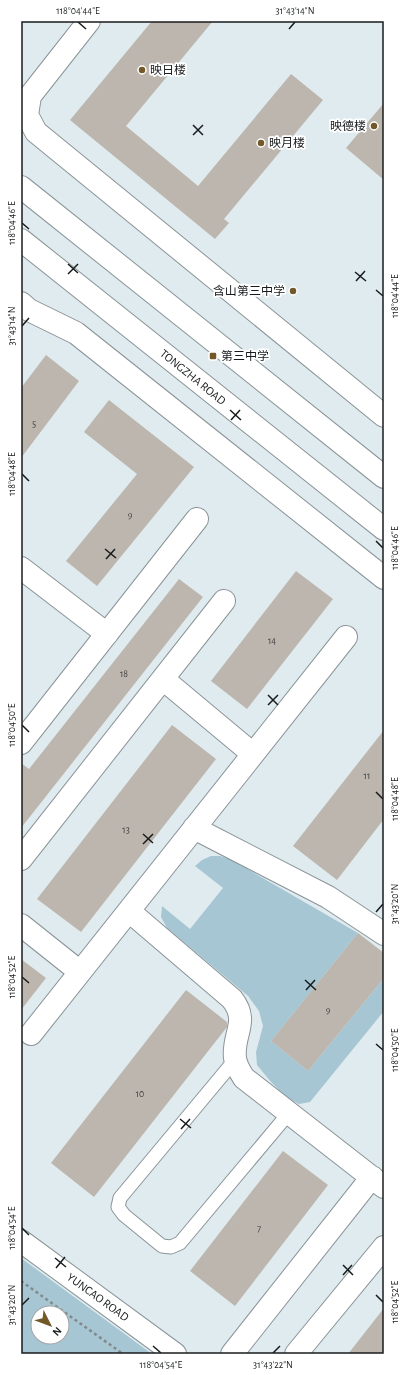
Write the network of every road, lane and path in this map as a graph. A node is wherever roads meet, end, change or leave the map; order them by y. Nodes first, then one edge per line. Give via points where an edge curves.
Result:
1 (89, 21) edge
2 (21, 187) edge
3 (21, 240) edge
4 (21, 303) edge
5 (384, 416) edge
6 (384, 477) edge
7 (197, 519) dead end
8 (384, 529) edge
9 (21, 568) edge
10 (384, 578) edge
11 (224, 601) dead end
12 (107, 634) junction
13 (346, 637) dead end
14 (162, 679) junction
15 (21, 744) edge
16 (253, 754) junction
17 (194, 828) junction
18 (21, 859) edge
19 (129, 911) junction
20 (21, 924) edge
21 (384, 934) edge
22 (80, 972) junction
23 (31, 1034) dead end
24 (235, 1060) junction
25 (289, 1113) junction
26 (378, 1182) edge
27 (21, 1240) edge
28 (384, 1246) edge
29 (21, 1281) edge
30 (123, 1354) edge
31 (175, 1354) edge
32 (232, 1354) edge
33 (296, 1354) edge

1 - 5 street via 30,96 27,116 36,132
2 - 6 street
3 - 8 street, TONGZHA ROAD
4 - 10 street via 29,310 76,333
7 - 12 street
9 - 12 street
11 - 14 street
12 - 15 street
13 - 16 street
14 - 16 street
14 - 18 street
16 - 17 street
17 - 19 street
17 - 21 street via 328,897
19 - 22 street
19 - 24 street via 232,999 239,1008
20 - 22 street
22 - 23 street
24 - 25 street via 244,1078
24 - 25 lane via 120,1198 118,1207 124,1216 162,1246 171,1247 180,1243
25 - 26 street
26 - 32 street
27 - 31 street, YUNCAO ROAD
28 - 33 street
29 - 30 path

